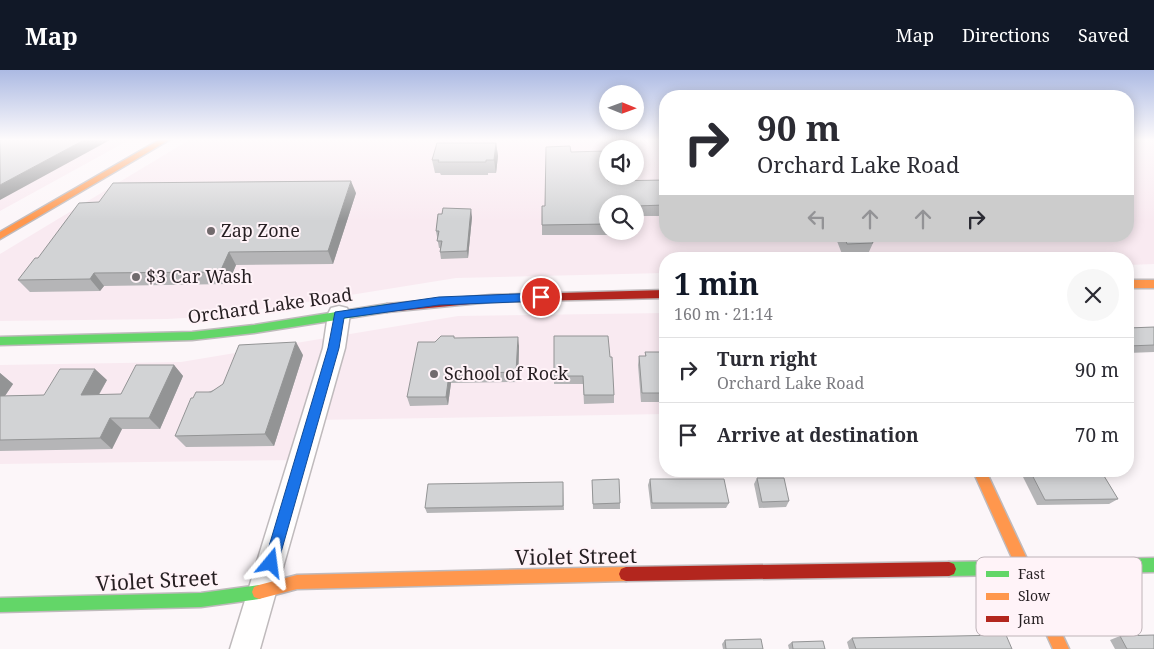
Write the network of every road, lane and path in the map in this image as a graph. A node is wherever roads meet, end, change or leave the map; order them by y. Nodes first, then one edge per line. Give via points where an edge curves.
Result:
1 (119, 167) edge
2 (0, 236) edge
3 (1134, 284) edge
4 (1154, 284) edge
5 (659, 294) edge
6 (339, 314) junction
7 (0, 341) edge
8 (982, 477) edge
9 (1019, 557) edge
10 (976, 569) edge
11 (263, 591) junction
12 (0, 605) edge
13 (1055, 636) edge
14 (245, 649) edge
15 (1061, 649) edge

1 - 2 street
3 - 4 street
5 - 6 street, Orchard Lake Road via 439,301
6 - 7 street, Orchard Lake Road via 192,336
6 - 11 street via 334,348
8 - 9 street
10 - 11 street, Violet Street via 372,579 297,582
11 - 12 street, Violet Street via 201,600
11 - 14 street
13 - 15 street

